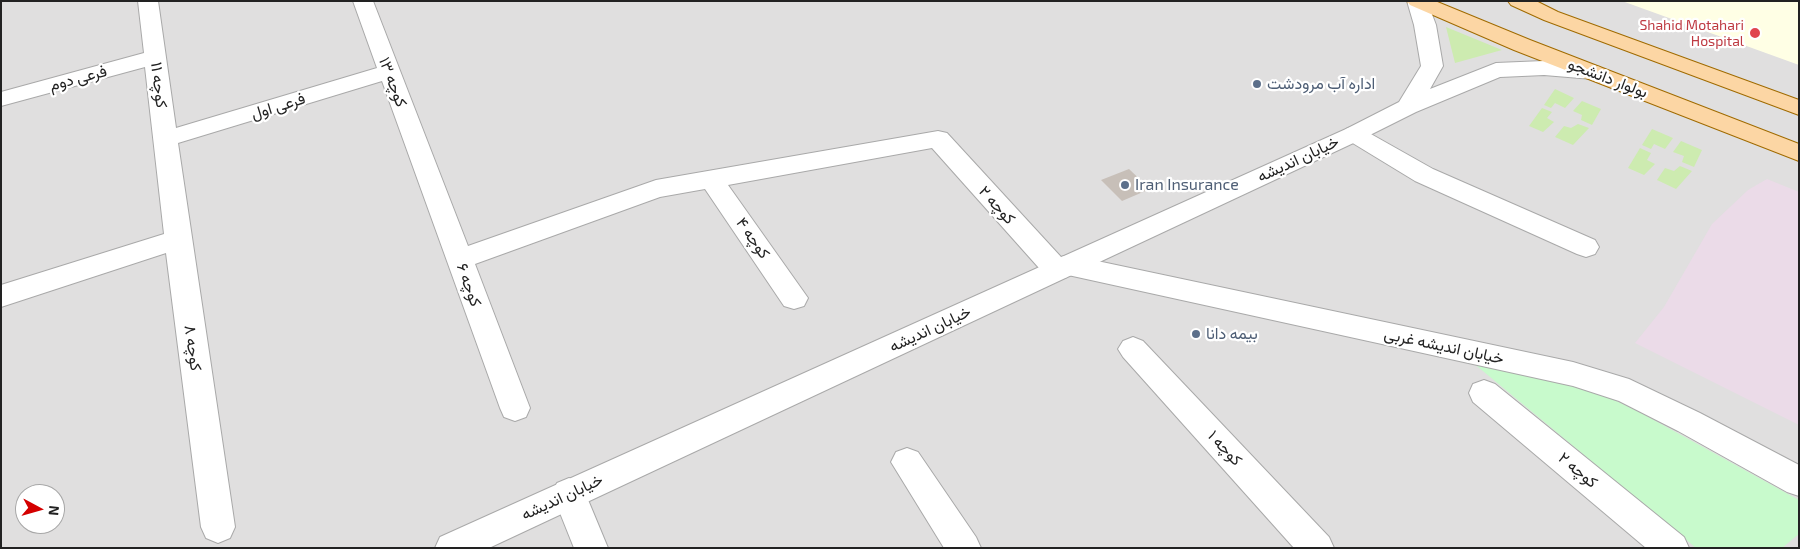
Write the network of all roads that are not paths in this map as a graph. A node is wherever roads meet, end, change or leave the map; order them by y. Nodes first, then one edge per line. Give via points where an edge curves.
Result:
1 (148, 1) edge
2 (363, 1) edge
3 (1417, 1) edge
4 (1518, 1) edge
5 (155, 58) junction
6 (389, 72) junction
7 (1592, 72) junction
8 (1, 99) edge
9 (1408, 107) junction
10 (1799, 108) edge
11 (1354, 134) junction
12 (166, 139) junction
13 (1799, 153) edge
14 (423, 163) joint
15 (169, 169) joint
16 (711, 179) junction
17 (178, 239) junction
18 (1586, 247) dead end
19 (459, 259) junction
20 (1063, 267) junction
21 (1, 296) edge
22 (794, 298) dead end
23 (1133, 349) dead end
24 (1484, 393) dead end
25 (515, 408) dead end
26 (907, 462) dead end
27 (1799, 482) edge
28 (569, 494) junction
29 (218, 527) dead end
30 (452, 548) edge
31 (591, 548) edge
32 (964, 548) edge
33 (1316, 548) edge
34 (1672, 548) edge

1 - 5 street, کوچه ۱۱
2 - 6 street, کوچه ۱۳
3 - 7 main road, بولوار دانشجو
3 - 9 street via 1425,24 1432,66
4 - 10 main road
5 - 8 street, فرعی دوم
5 - 12 street, کوچه ۱۱
6 - 12 street, فرعی اول
6 - 14 street, کوچه ۱۳
7 - 9 street, خیابان اندیشه via 1544,68 1496,70
7 - 13 main road, بولوار دانشجو
9 - 11 street, خیابان اندیشه
11 - 18 street via 1424,175
11 - 20 street, خیابان اندیشه
12 - 15 street, کوچه ۱۱
14 - 19 street, کوچه ۶
15 - 17 street, کوچه ۸
16 - 19 street via 656,189
16 - 20 street, کوچه ۲ via 938,139
16 - 22 street, کوچه ۴
17 - 21 street
17 - 29 street, کوچه ۸
19 - 25 street, کوچه ۶
20 - 27 street, خیابان اندیشه غربی via 1573,374 1628,392
20 - 28 street, خیابان اندیشه
23 - 33 street, کوچه ۱
24 - 34 street, کوچه ۲
26 - 32 street
28 - 30 street, خیابان اندیشه
28 - 31 street

